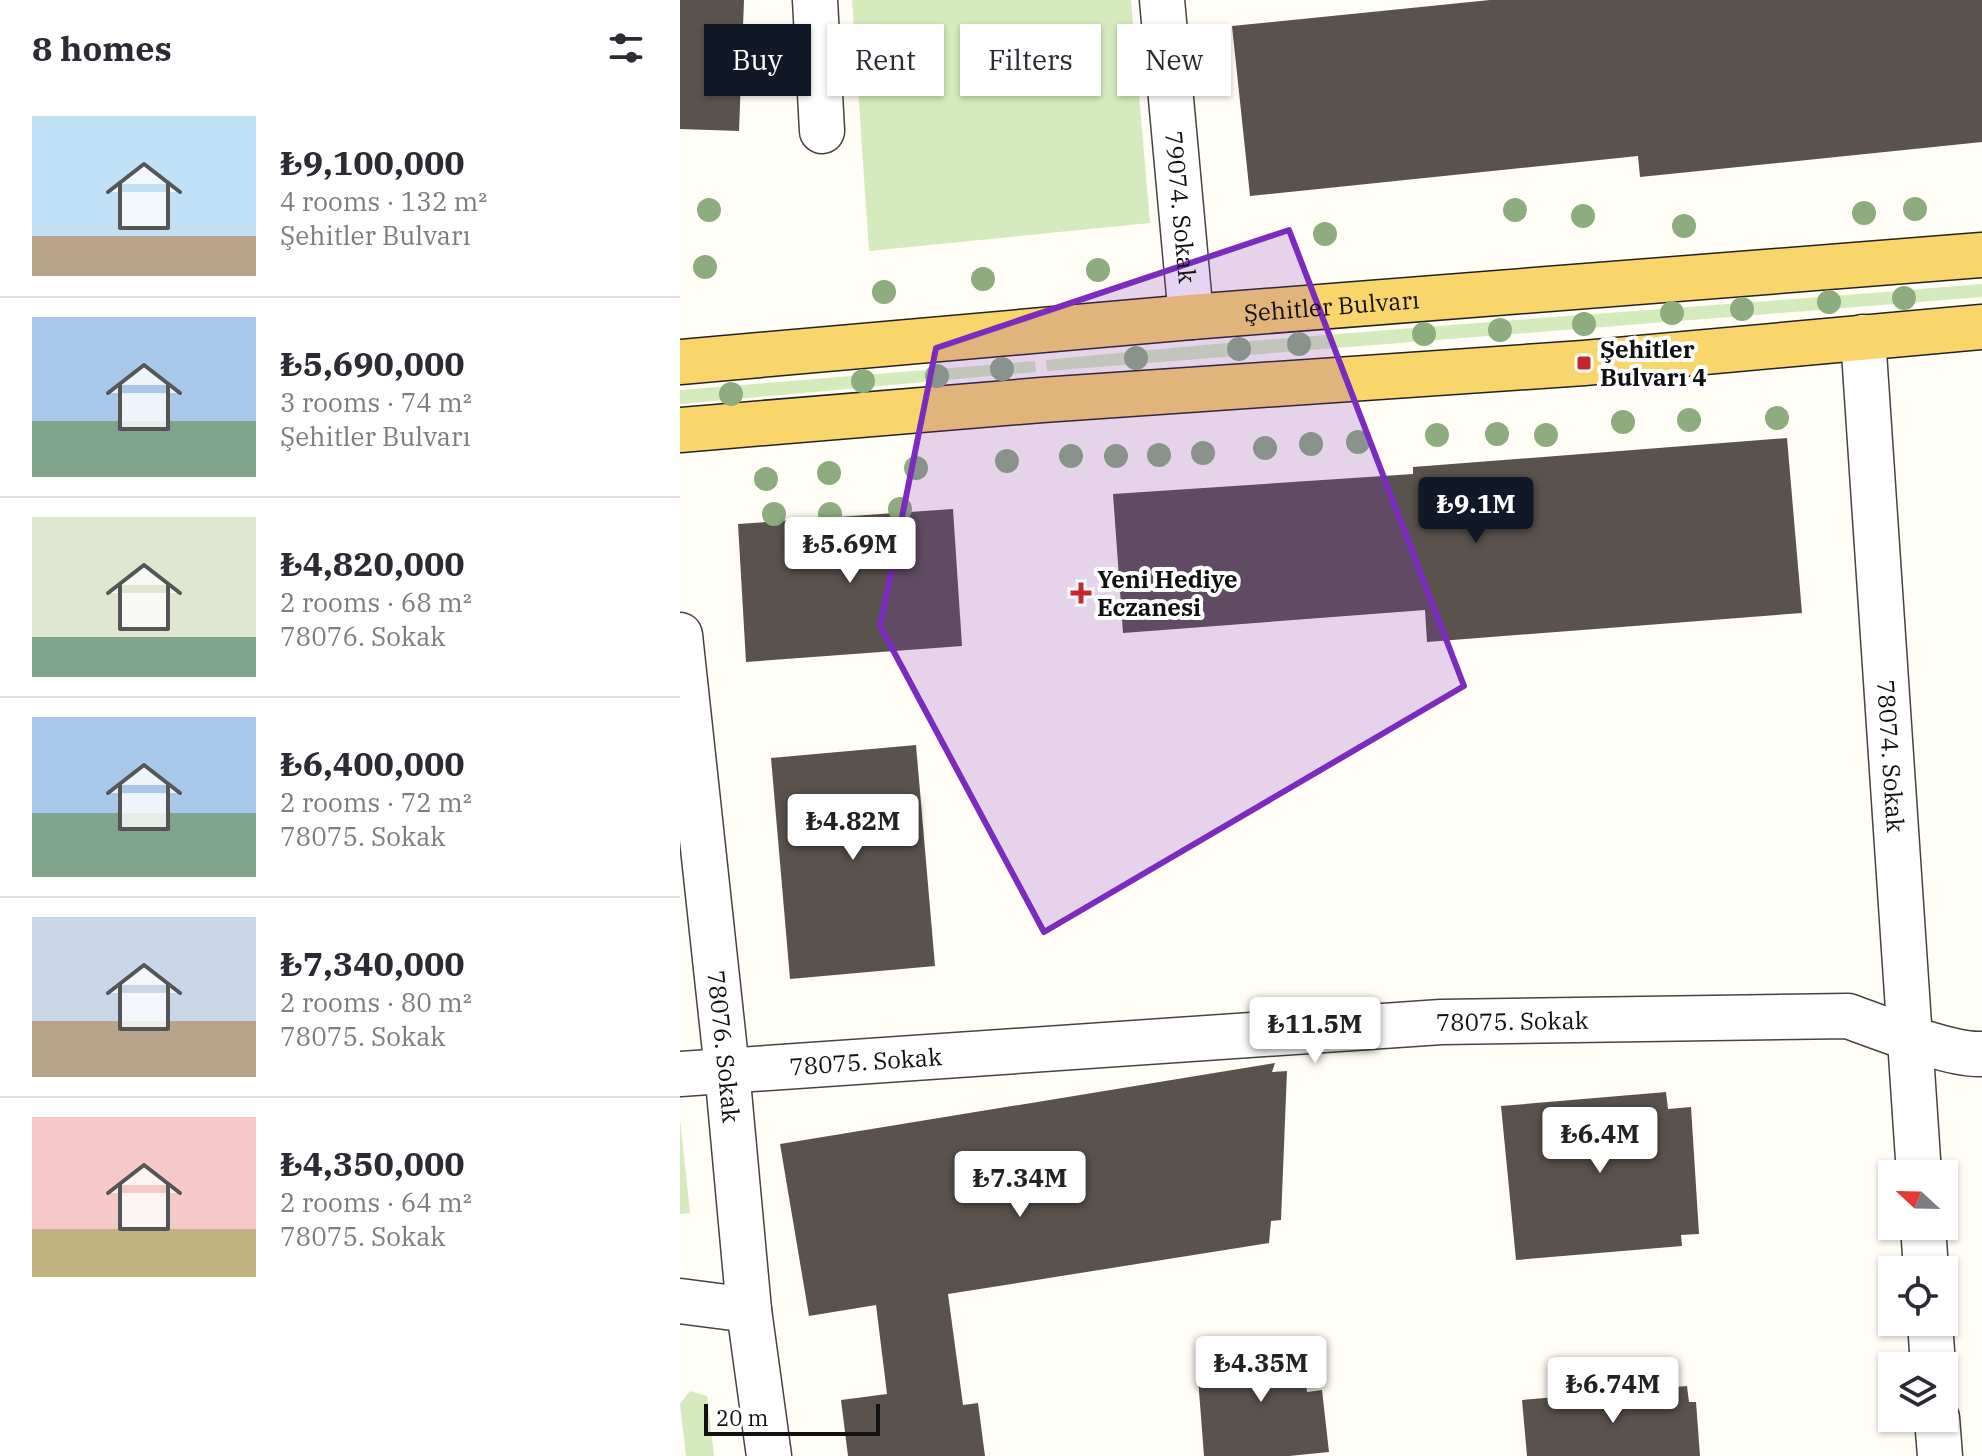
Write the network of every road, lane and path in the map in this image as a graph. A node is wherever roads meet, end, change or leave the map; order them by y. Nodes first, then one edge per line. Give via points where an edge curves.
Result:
1 (815, 0) edge
2 (1162, 0) edge
3 (822, 131) dead end
4 (1982, 255) edge
5 (1191, 317) junction
6 (1982, 327) edge
7 (1863, 337) junction
8 (680, 362) edge
9 (680, 430) edge
10 (680, 635) edge
11 (1910, 1037) junction
12 (1982, 1054) edge
13 (727, 1070) junction
14 (680, 1074) edge
15 (1918, 1160) edge
16 (680, 1301) edge
17 (749, 1310) junction
18 (1938, 1432) edge
19 (769, 1456) edge
20 (1940, 1456) edge

1 - 3 street
2 - 5 street, 79074. Sokak
4 - 5 main road, Şehitler Bulvarı
5 - 8 main road, Şehitler Bulvarı
6 - 7 main road
7 - 9 main road via 1584,363
7 - 11 street, 78074. Sokak
10 - 13 street, 78076. Sokak
11 - 12 street, 78075. Sokak
11 - 13 street, 78075. Sokak via 1848,1016 1441,1022
11 - 15 street, 78074. Sokak
13 - 14 street, 78075. Sokak
13 - 17 street, 78076. Sokak
16 - 17 street
17 - 19 street, 78076. Sokak
18 - 20 street

